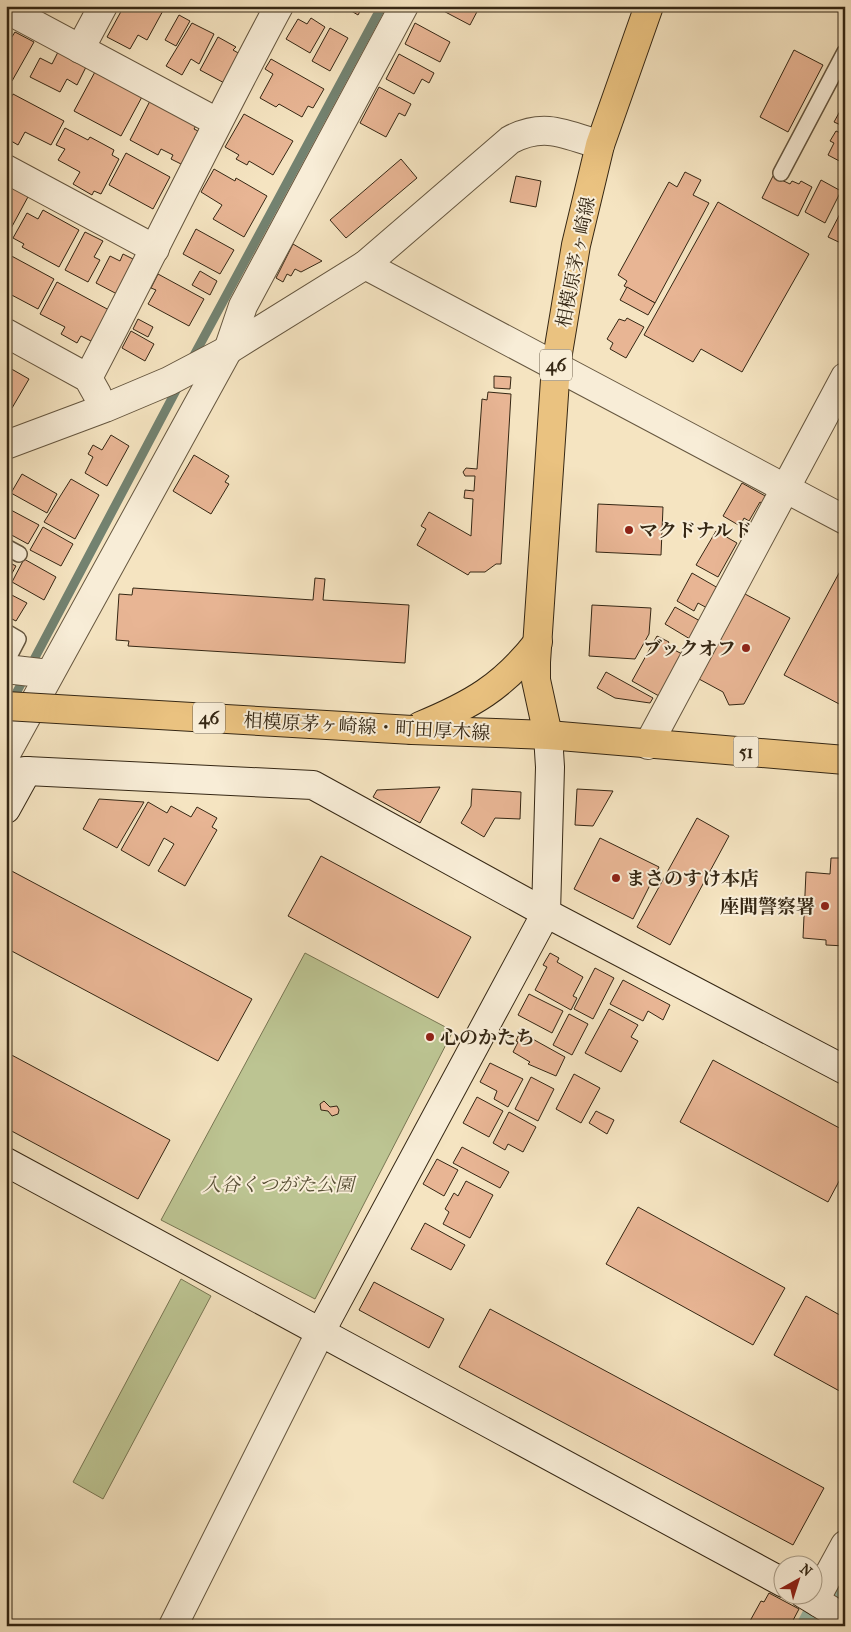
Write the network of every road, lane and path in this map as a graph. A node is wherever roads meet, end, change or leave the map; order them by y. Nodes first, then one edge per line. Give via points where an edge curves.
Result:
1 (104, 6) edge
2 (279, 6) edge
3 (404, 6) edge
4 (649, 6) edge
5 (6, 9) edge
6 (80, 49) junction
7 (845, 52) edge
8 (217, 122) junction
9 (600, 145) junction
10 (6, 169) edge
11 (781, 173) dead end
12 (155, 249) junction
13 (364, 265) junction
14 (6, 333) edge
15 (220, 354) junction
16 (556, 365) junction
17 (845, 377) edge
18 (88, 378) junction
19 (105, 408) junction
20 (6, 445) edge
21 (786, 489) junction
22 (845, 520) edge
23 (6, 632) edge
24 (538, 642) junction
25 (25, 670) edge
26 (6, 706) edge
27 (412, 730) junction
28 (548, 735) junction
29 (648, 745) junction
30 (845, 760) edge
31 (13, 766) edge
32 (6, 809) edge
33 (546, 913) junction
34 (845, 1070) edge
35 (6, 1162) edge
36 (322, 1331) junction
37 (845, 1545) edge
38 (774, 1578) edge
39 (825, 1607) edge
40 (173, 1626) edge

1 - 6 street
2 - 8 street
3 - 15 street
4 - 9 main road, 相模原茅ヶ崎線 / 46
5 - 6 street
6 - 8 street
7 - 11 lane
8 - 12 street
9 - 13 street via 544,129 526,132 510,140
9 - 16 main road, 相模原茅ヶ崎線 / 46 via 576,245
10 - 12 street
12 - 18 street
13 - 15 street
13 - 16 street
14 - 18 street
15 - 19 street via 169,381
15 - 25 street
16 - 21 street
16 - 24 main road, 相模原茅ヶ崎線 / 46
17 - 21 street
18 - 19 street
19 - 20 street
21 - 22 street
21 - 29 street
23 - 25 lane via 18,639
24 - 27 main road via 525,659 483,697
24 - 28 main road, 相模原茅ヶ崎線 / 46 via 536,680
25 - 31 street
26 - 27 main road, 相模原茅ヶ崎線・町田厚木線 / 46, bridge
27 - 28 main road, 相模原茅ヶ崎線・町田厚木線 / 46
28 - 29 main road, 51
28 - 33 street
29 - 30 main road, 51
31 - 32 street
31 - 33 street via 314,785
33 - 34 street
33 - 36 street
35 - 36 street
36 - 38 street
36 - 40 street
37 - 39 street

